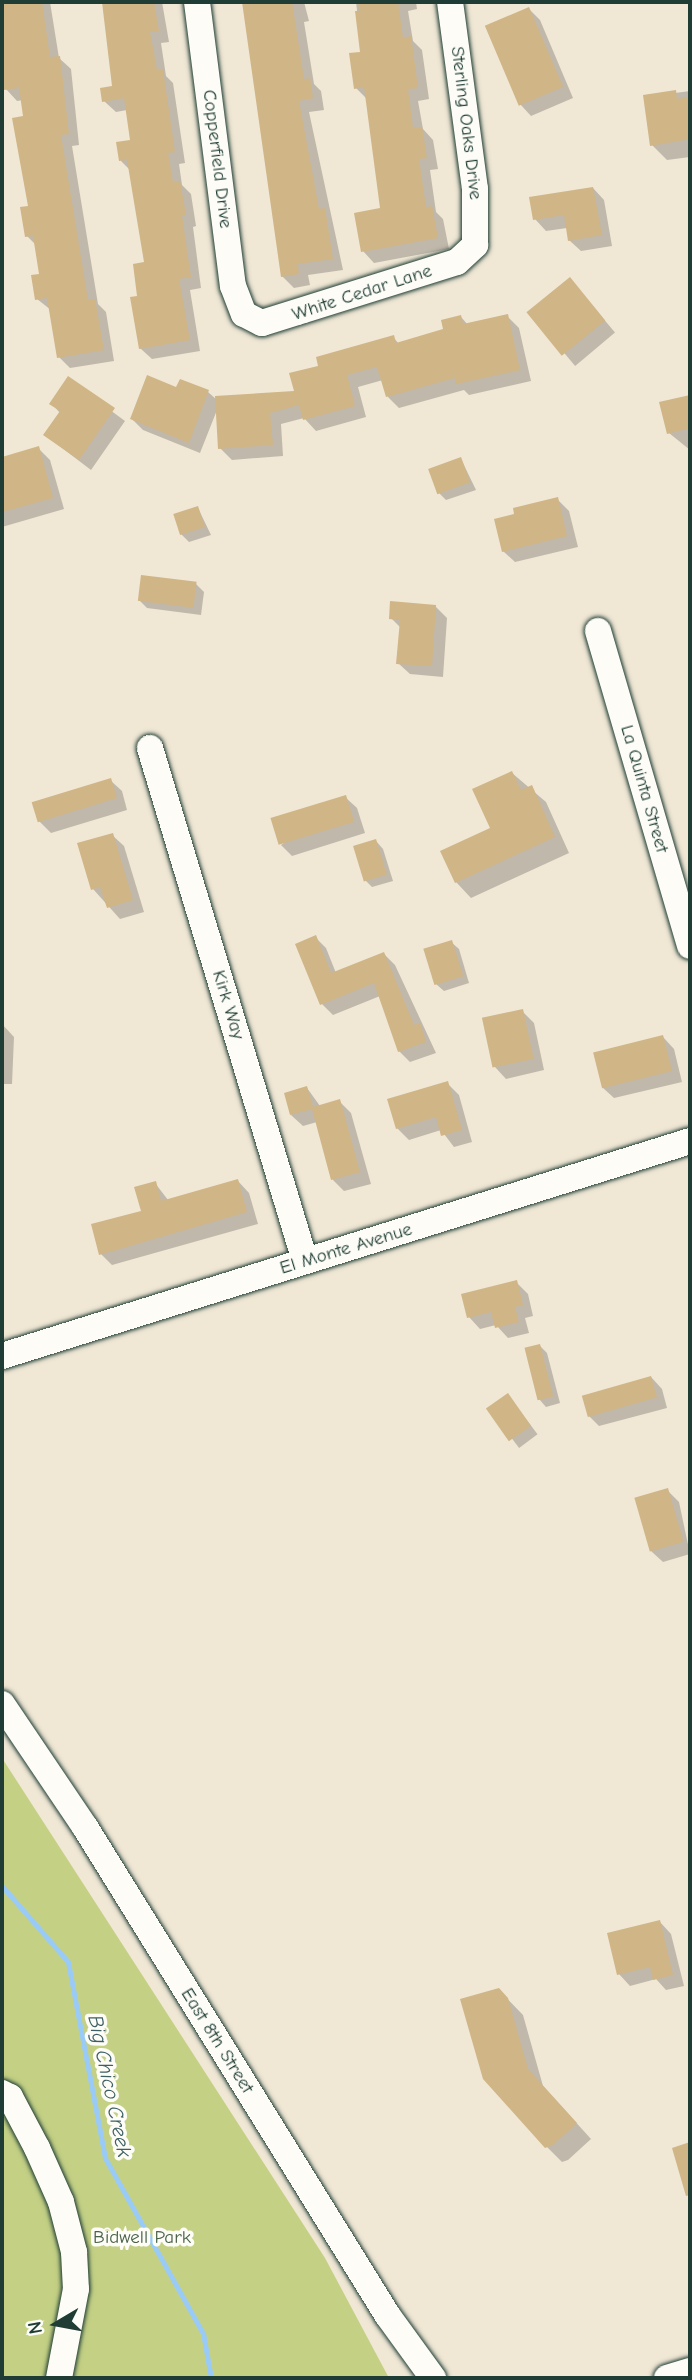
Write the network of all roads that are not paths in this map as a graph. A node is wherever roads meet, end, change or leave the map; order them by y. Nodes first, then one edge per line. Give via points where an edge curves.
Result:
1 (197, 2) edge
2 (450, 2) edge
3 (475, 245) joint
4 (244, 314) joint
5 (598, 631) dead end
6 (150, 748) dead end
7 (690, 946) edge
8 (690, 1141) edge
9 (305, 1261) junction
10 (2, 1356) edge
11 (2, 1704) edge
12 (2, 2092) edge
13 (690, 2371) edge
14 (59, 2378) edge
15 (433, 2378) edge
16 (667, 2378) edge

1 - 4 street, Copperfield Drive via 233,286
2 - 3 street, Sterling Oaks Drive via 474,178
3 - 4 street, White Cedar Lane via 457,262 285,319 262,323
5 - 7 street, La Quinta Street
6 - 9 street, Kirk Way
8 - 9 street, El Monte Avenue
9 - 10 street, El Monte Avenue
11 - 15 street, East 8th Street via 85,1827 387,2316
12 - 14 street via 10,2097 37,2148 61,2202 74,2252 76,2289
13 - 16 street

